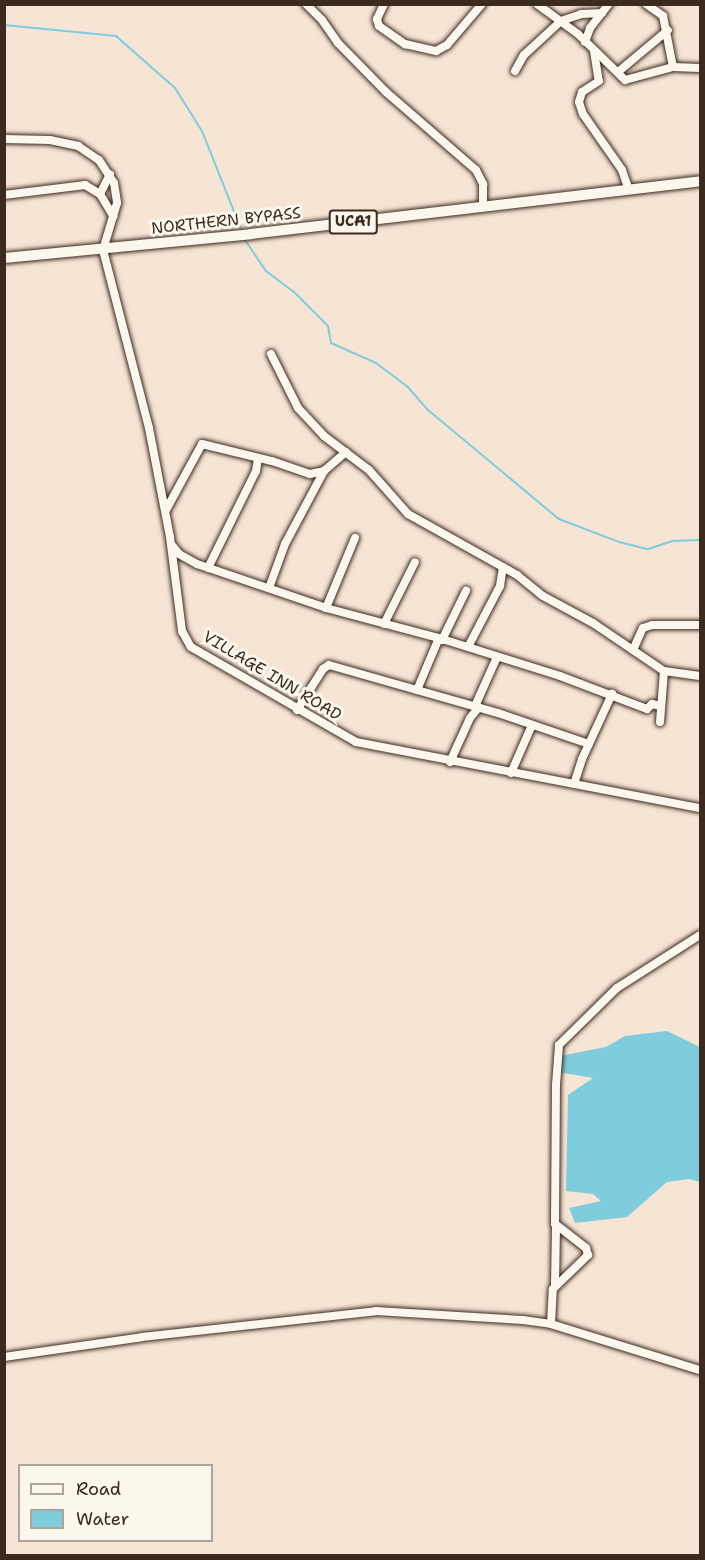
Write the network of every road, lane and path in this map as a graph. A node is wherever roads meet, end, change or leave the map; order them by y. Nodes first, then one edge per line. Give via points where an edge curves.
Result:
1 (306, 4) edge
2 (384, 4) edge
3 (482, 4) edge
4 (537, 4) edge
5 (609, 4) edge
6 (646, 4) edge
7 (602, 13) junction
8 (561, 21) junction
9 (668, 30) junction
10 (585, 42) junction
11 (594, 51) junction
12 (673, 67) junction
13 (700, 68) edge
14 (515, 71) dead end
15 (618, 72) junction
16 (4, 139) edge
17 (110, 174) junction
18 (700, 181) edge
19 (629, 190) junction
20 (100, 194) junction
21 (4, 195) edge
22 (483, 206) junction
23 (113, 216) junction
24 (103, 250) junction
25 (4, 258) edge
26 (271, 354) dead end
27 (346, 452) junction
28 (258, 458) junction
29 (324, 471) junction
30 (166, 510) junction
31 (355, 538) dead end
32 (171, 544) junction
33 (415, 562) dead end
34 (503, 567) junction
35 (208, 568) junction
36 (269, 588) junction
37 (466, 591) dead end
38 (326, 608) junction
39 (384, 624) junction
40 (700, 625) edge
41 (440, 639) junction
42 (468, 647) junction
43 (633, 650) junction
44 (497, 657) junction
45 (664, 671) junction
46 (700, 676) edge
47 (417, 690) junction
48 (612, 694) junction
49 (661, 706) junction
50 (478, 708) junction
51 (297, 710) junction
52 (660, 722) dead end
53 (532, 725) junction
54 (589, 744) junction
55 (450, 762) junction
56 (511, 773) junction
57 (574, 784) junction
58 (700, 808) edge
59 (700, 935) edge
60 (555, 1225) junction
61 (555, 1285) junction
62 (551, 1324) junction
63 (4, 1357) edge
64 (700, 1370) edge

1 - 22 street via 386,92 476,170 483,184
2 - 3 street via 377,20 379,26 405,44 436,51 447,45
4 - 8 street
5 - 7 street
6 - 9 street via 663,16
7 - 8 street via 581,14
7 - 10 street
8 - 10 street
8 - 14 street via 524,55
9 - 12 street
9 - 15 street
10 - 11 street
11 - 15 street
11 - 19 street via 599,81 582,92 579,102 583,114 622,170
12 - 13 street
12 - 15 street via 625,80
16 - 17 street via 50,140 78,146 99,160
17 - 20 street
17 - 23 street via 117,194
18 - 19 main road, NORTHERN BYPASS / UCA1
19 - 22 main road, NORTHERN BYPASS / UCA1
20 - 21 street via 81,184
20 - 23 street
22 - 24 main road, NORTHERN BYPASS / UCA1
23 - 24 street
24 - 25 main road, NORTHERN BYPASS / UCA1
24 - 30 street, VILLAGE INN ROAD
26 - 27 street via 298,408 324,436
27 - 29 street
27 - 34 street via 369,470 408,514
28 - 29 street via 309,474
28 - 30 street via 202,444
28 - 35 street via 256,471
29 - 36 street via 285,544
30 - 32 street, VILLAGE INN ROAD
31 - 38 street
32 - 35 street via 189,561
32 - 51 street, VILLAGE INN ROAD via 182,631 187,642 194,650
33 - 39 street
34 - 42 street via 500,586
34 - 43 street
35 - 36 street
36 - 38 street
37 - 41 street
38 - 39 street
39 - 41 street
40 - 43 street via 643,628
41 - 42 street
41 - 47 street
42 - 44 street
43 - 45 street
44 - 48 street
44 - 50 street via 476,704
45 - 46 street
45 - 49 street
47 - 50 street
47 - 51 street via 329,665
48 - 49 street via 647,709 652,704
48 - 54 street
49 - 52 street
50 - 53 street
50 - 55 street
51 - 55 street, VILLAGE INN ROAD via 356,742
53 - 54 street
53 - 56 street
54 - 57 street
55 - 56 street, VILLAGE INN ROAD
56 - 57 street, VILLAGE INN ROAD
57 - 58 street, VILLAGE INN ROAD
59 - 60 street via 617,988 567,1035 558,1052
60 - 61 street
60 - 61 street via 586,1248 588,1255
61 - 62 street
62 - 63 street via 376,1311
62 - 64 street

